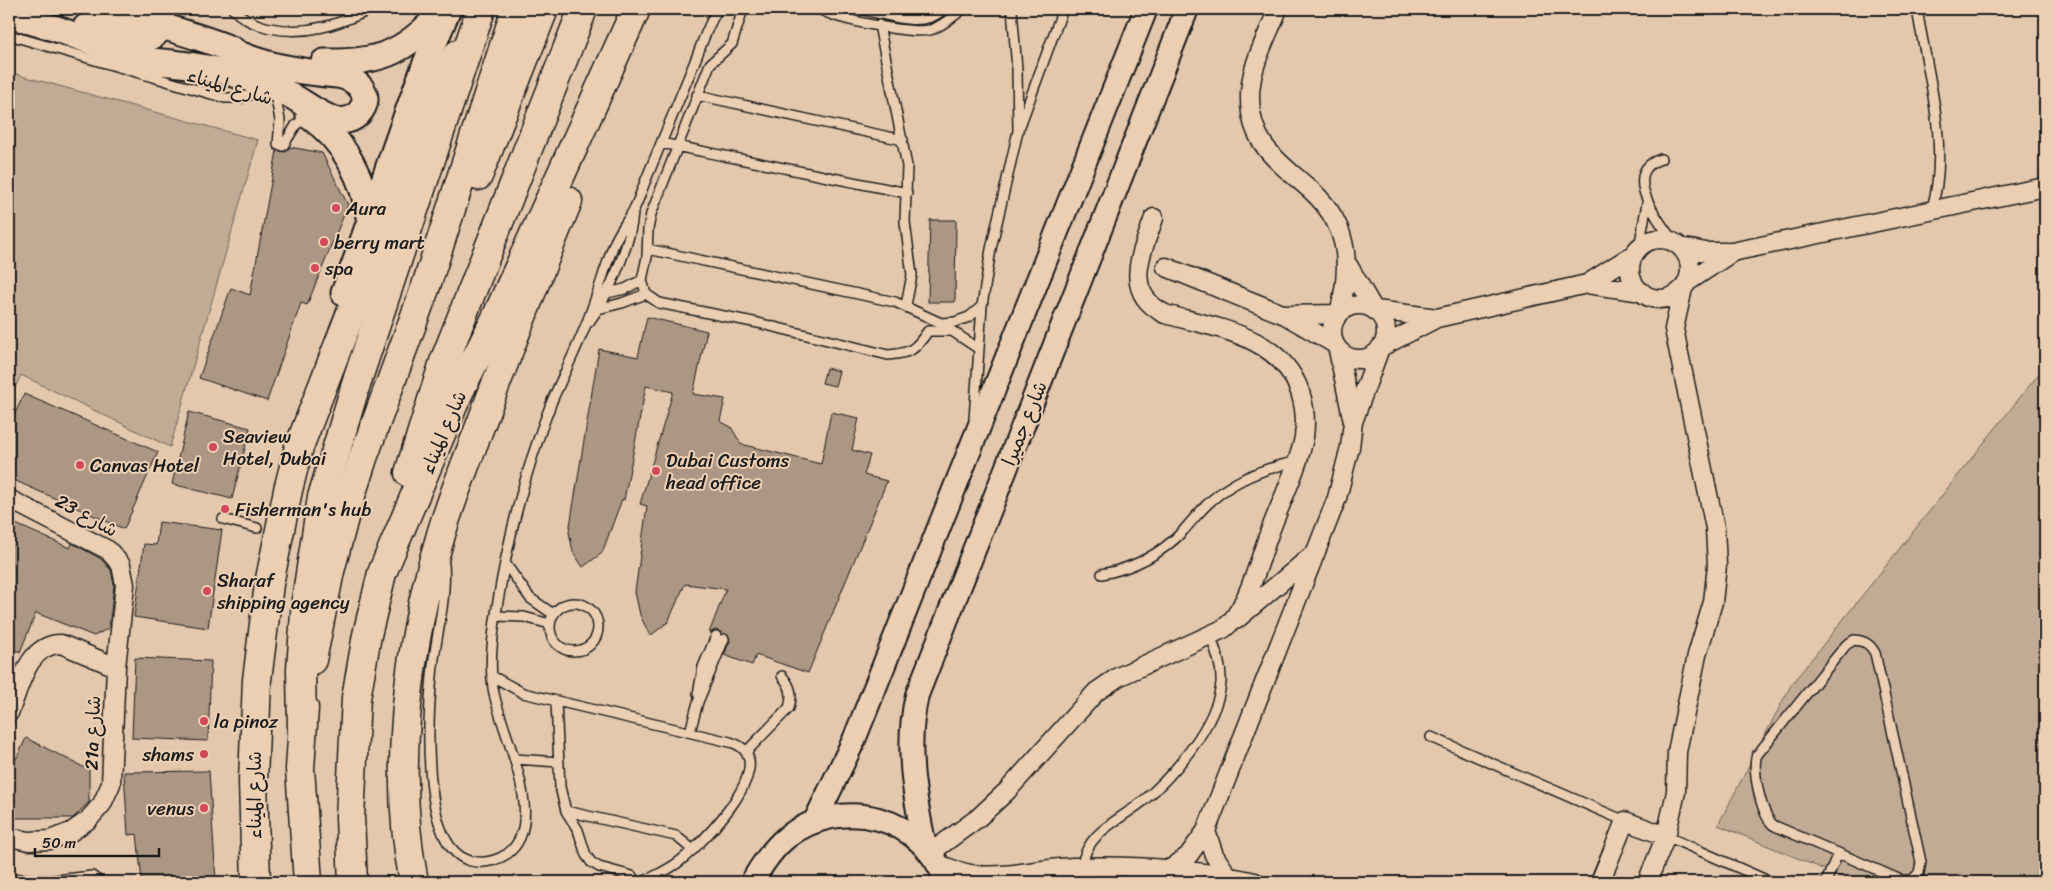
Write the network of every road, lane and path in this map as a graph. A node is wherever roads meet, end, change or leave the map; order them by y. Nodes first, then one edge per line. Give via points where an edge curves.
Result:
1 (233, 9) edge
2 (372, 9) edge
3 (447, 9) edge
4 (516, 9) edge
5 (544, 9) edge
6 (583, 9) edge
7 (595, 9) edge
8 (636, 9) edge
9 (648, 9) edge
10 (718, 9) edge
11 (743, 9) edge
12 (820, 9) edge
13 (860, 9) edge
14 (943, 9) edge
15 (963, 9) edge
16 (1063, 9) edge
17 (1146, 9) edge
18 (1187, 9) edge
19 (1278, 9) edge
20 (1917, 9) edge
21 (109, 10) edge
22 (1009, 11) edge
23 (9, 15) edge
24 (164, 17) edge
25 (478, 18) edge
26 (879, 24) junction
27 (57, 29) junction
28 (9, 35) edge
29 (232, 50) junction
30 (140, 60) junction
31 (558, 72) junction
32 (266, 96) junction
33 (697, 96) junction
34 (308, 116) junction
35 (1018, 131) junction
36 (903, 140) junction
37 (661, 143) junction
38 (677, 146) junction
39 (1661, 159) dead end
40 (2045, 187) edge
41 (907, 193) junction
42 (1647, 202) junction
43 (1931, 211) junction
44 (633, 212) junction
45 (1154, 218) dead end
46 (370, 223) junction
47 (1677, 244) junction
48 (648, 249) junction
49 (1636, 251) junction
50 (1732, 252) junction
51 (1348, 265) junction
52 (1166, 267) dead end
53 (642, 280) junction
54 (1587, 284) junction
55 (1684, 285) junction
56 (426, 286) junction
57 (607, 293) junction
58 (646, 294) junction
59 (1645, 294) junction
60 (906, 306) junction
61 (982, 306) junction
62 (598, 309) junction
63 (1375, 309) junction
64 (1338, 313) junction
65 (1285, 315) junction
66 (1437, 318) junction
67 (930, 319) junction
68 (584, 329) junction
69 (1674, 329) junction
70 (928, 331) junction
71 (1336, 346) junction
72 (1381, 347) junction
73 (979, 349) junction
74 (1353, 422) junction
75 (972, 445) junction
76 (299, 447) junction
77 (1296, 462) junction
78 (9, 499) edge
79 (223, 519) dead end
80 (257, 528) dead end
81 (440, 536) junction
82 (1318, 552) junction
83 (505, 563) junction
84 (382, 573) junction
85 (1102, 574) dead end
86 (125, 585) joint
87 (553, 614) junction
88 (496, 616) junction
89 (1232, 623) junction
90 (550, 624) junction
91 (1210, 635) junction
92 (720, 637) dead end
93 (116, 667) junction
94 (492, 676) junction
95 (782, 676) dead end
96 (556, 702) junction
97 (9, 713) edge
98 (302, 730) junction
99 (690, 732) junction
100 (1431, 737) dead end
101 (746, 751) junction
102 (515, 759) junction
103 (559, 762) junction
104 (566, 811) junction
105 (815, 821) junction
106 (1625, 821) junction
107 (1206, 831) junction
108 (1666, 836) junction
109 (9, 837) edge
110 (408, 845) junction
111 (693, 850) junction
112 (1838, 853) junction
113 (935, 861) edge
114 (1082, 866) junction
115 (1172, 868) junction
116 (668, 870) junction
117 (632, 876) dead end
118 (1228, 876) junction
119 (9, 878) edge
120 (100, 882) edge
121 (256, 882) edge
122 (308, 882) edge
123 (353, 882) edge
124 (407, 882) edge
125 (414, 882) edge
126 (643, 882) edge
127 (657, 882) edge
128 (752, 882) edge
129 (1256, 882) edge
130 (1600, 882) edge
131 (1647, 882) edge
132 (1771, 882) edge
133 (1826, 882) edge

1 - 2 lane via 258,25 298,32 333,25
3 - 29 main road via 408,44 372,60 324,62
3 - 46 main road via 408,108
4 - 56 main road
5 - 56 main road via 474,186
6 - 31 main road
7 - 31 main road
8 - 84 main road, شارع الميناء via 496,318 458,394
9 - 81 main road via 636,46 524,310
10 - 37 lane
11 - 33 lane via 732,44 710,64
12 - 26 lane via 841,19
13 - 14 lane via 915,19 929,18
15 - 26 lane via 932,29
16 - 35 lane
17 - 75 street
18 - 113 street, شارع جميرا via 917,695 913,714 911,772
19 - 51 street via 1253,73 1250,99 1254,125 1274,159 1326,208 1341,235
20 - 43 lane via 1940,154 1938,183
21 - 24 main road
22 - 35 lane via 1017,68
23 - 27 main road
24 - 27 main road via 153,37 143,40 82,26
24 - 29 main road
25 - 76 main road, شارع الميناء via 429,113
25 - 98 main road via 354,389 322,497 306,600
26 - 36 lane
27 - 30 main road
28 - 32 lane via 225,98
29 - 30 main road via 282,68 350,78 363,92 360,111 350,120 337,121 286,93 233,73 181,63
30 - 32 main road, شارع الميناء
31 - 84 main road via 444,362 414,452
32 - 34 main road, شارع الميناء
32 - 34 lane via 280,120 281,145 296,125
33 - 36 lane
33 - 38 lane
34 - 46 main road, شارع الميناء via 326,128 346,154 361,187
35 - 61 lane via 991,249
36 - 41 lane via 908,166
37 - 38 lane
37 - 44 lane
38 - 41 lane
38 - 48 lane via 651,214
39 - 42 lane via 1651,163 1644,172
40 - 43 street
41 - 60 lane via 905,222 912,275
42 - 47 lane
42 - 49 lane
43 - 50 street
44 - 57 lane via 628,242
44 - 68 lane via 614,245
45 - 77 street via 1137,274 1145,298 1165,314 1243,336 1266,347 1276,356 1292,376 1302,399 1304,438
46 - 76 main road via 324,352
47 - 49 street via 1652,240
47 - 50 street via 1706,252
47 - 55 street via 1690,264
48 - 53 lane
48 - 60 lane
49 - 54 street
49 - 59 street via 1631,275
50 - 55 street
51 - 63 street
51 - 64 street
52 - 65 street
53 - 57 lane via 625,289
53 - 58 lane
54 - 59 street
54 - 66 street
55 - 59 street via 1667,298
55 - 69 street
56 - 98 main road via 345,514 317,629
57 - 62 lane
58 - 62 lane
58 - 70 lane via 659,303 888,355 915,350
59 - 69 street
60 - 67 lane
61 - 67 lane via 969,317 954,322 941,323
61 - 73 lane
62 - 68 lane
63 - 64 street via 1359,304
63 - 66 street
63 - 72 street via 1386,328
64 - 65 street
64 - 71 street via 1331,328
65 - 71 street
66 - 72 street
67 - 70 lane
68 - 83 lane via 538,442 520,498
69 - 108 street via 1715,528 1717,565 1713,602 1697,655 1677,752 1676,792
70 - 73 lane via 952,331
71 - 72 street via 1356,359 1370,356
71 - 74 street
72 - 74 street
73 - 75 lane
74 - 82 street via 1344,472
75 - 105 street via 846,761
76 - 121 main road, شارع الميناء via 269,584 257,680 253,780
77 - 85 lane via 1237,482 1212,500 1164,548 1128,568
77 - 89 street via 1247,593
78 - 86 street, شارع 23 via 108,550 121,565
79 - 80 lane
81 - 102 lane via 445,584 432,675 430,748 437,818 446,841 457,855 485,862 503,856 517,844 525,817
81 - 110 main road via 422,611 407,715 404,782
82 - 89 street
82 - 107 street
83 - 87 lane via 530,598
83 - 88 lane
84 - 123 main road, شارع الميناء via 356,698 350,818
86 - 93 street, 21a شارع
87 - 90 lane
87 - 90 lane via 572,603 586,607 596,618 598,632 590,645 577,652 570,651 557,645 550,632
88 - 90 lane via 524,617
88 - 94 lane via 491,650
89 - 91 street
91 - 113 street via 1118,677 1096,692 1008,791
91 - 114 lane via 1221,676 1211,717 1161,785 1098,834 1087,849
92 - 99 lane
93 - 97 street via 61,644 42,648 30,663
93 - 109 street, 21a شارع via 111,784 102,804 77,828 50,840 29,841
94 - 96 lane via 523,694
94 - 102 lane via 499,714
95 - 101 lane via 790,688 789,708
96 - 99 lane
96 - 103 lane
98 - 122 main road via 301,807
99 - 101 lane via 736,743
100 - 106 lane
101 - 111 lane via 751,764 745,783 716,826
102 - 103 lane
103 - 104 lane via 560,787
104 - 111 lane via 676,836
104 - 117 lane via 591,862
105 - 113 street via 838,815 873,817 903,829
105 - 128 street via 775,848
106 - 108 street
106 - 130 street
107 - 115 street via 1188,856
107 - 118 street via 1214,855
108 - 131 street
108 - 132 lane
110 - 124 main road
110 - 125 main road
111 - 116 lane
112 - 112 lane via 1767,821 1755,763 1758,755 1846,645 1854,640 1871,645 1875,653 1921,862 1920,873 1906,881
112 - 133 lane
113 - 114 street via 958,872 980,876
114 - 115 street
115 - 118 street
116 - 126 lane
116 - 127 lane
118 - 129 street
119 - 120 lane via 47,881 92,876

